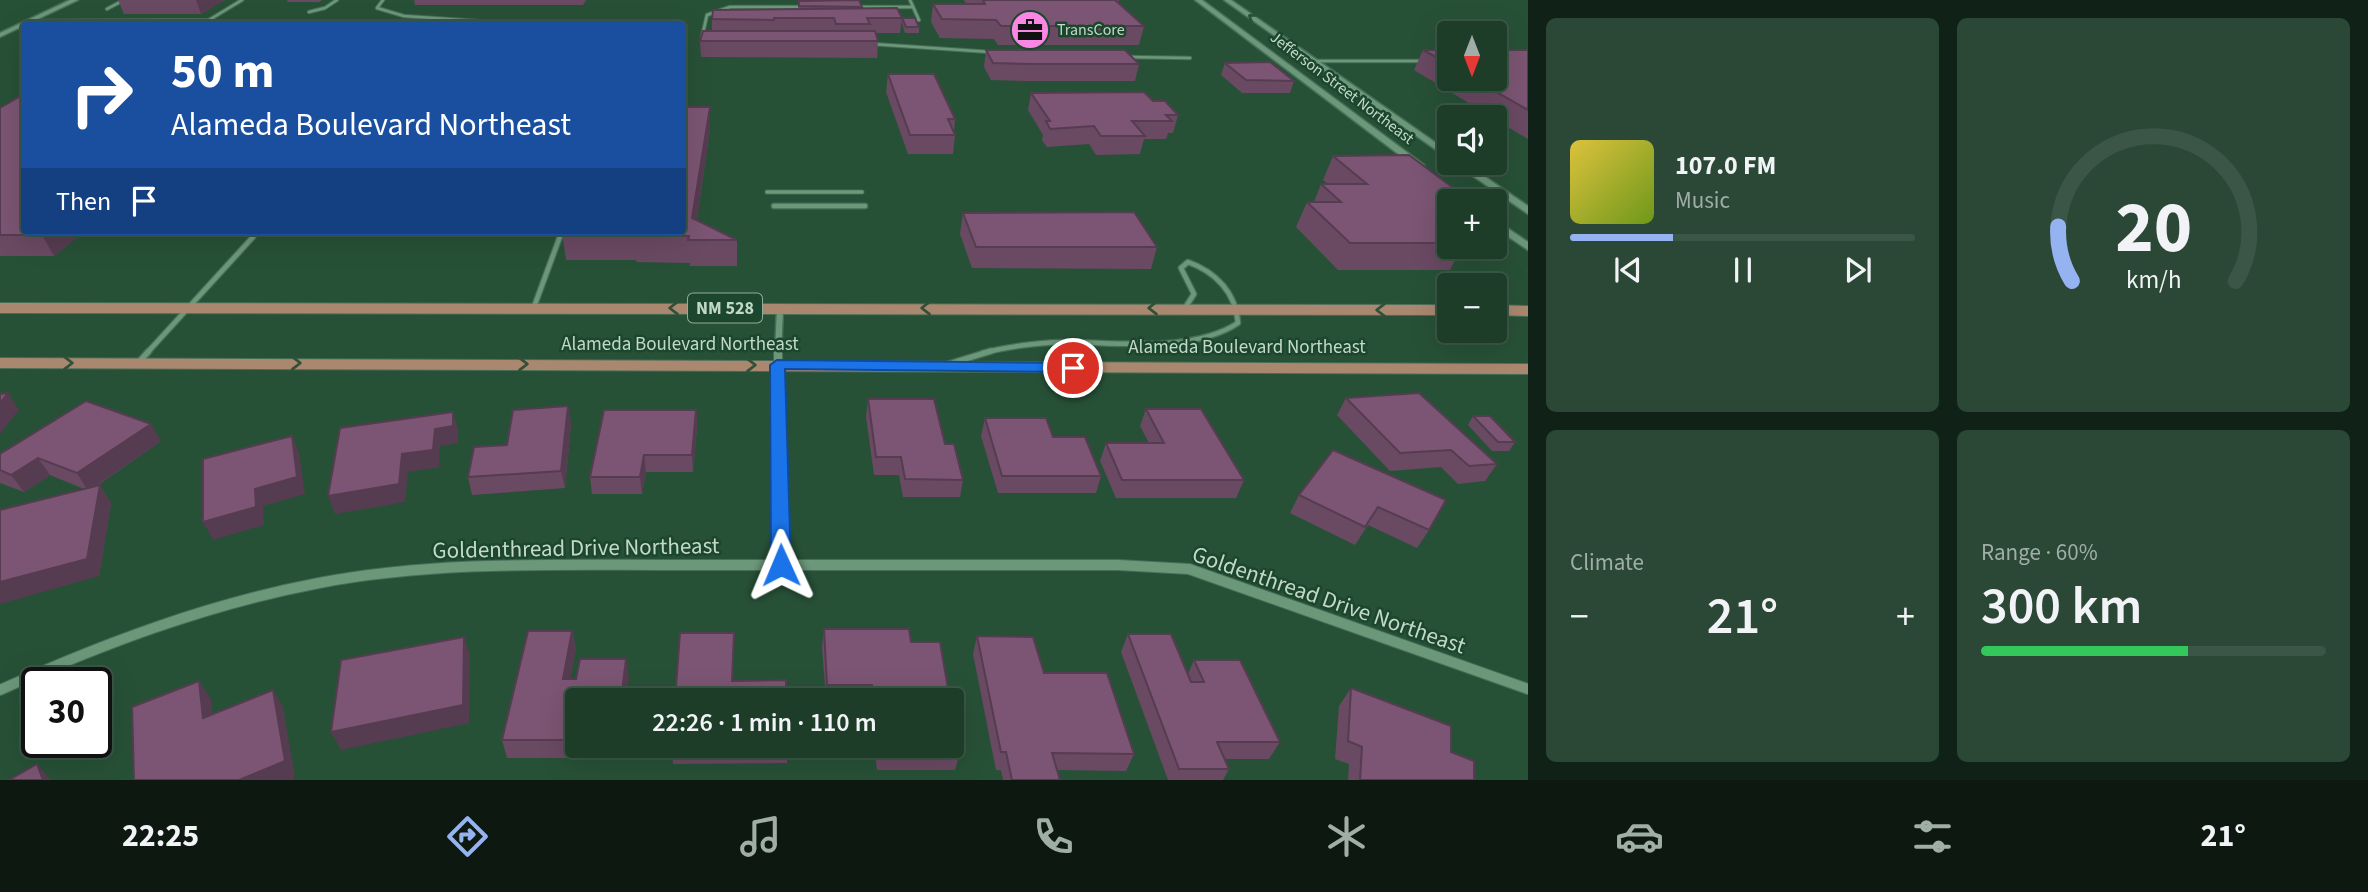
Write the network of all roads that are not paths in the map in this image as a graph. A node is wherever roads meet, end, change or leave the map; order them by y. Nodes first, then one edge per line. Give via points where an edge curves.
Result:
1 (75, 0) edge
2 (124, 0) edge
3 (242, 0) edge
4 (337, 0) edge
5 (383, 0) edge
6 (910, 0) edge
7 (1198, 0) edge
8 (1227, 0) edge
9 (808, 7) edge
10 (848, 7) edge
11 (913, 7) junction
12 (107, 9) dead end
13 (309, 12) dead end
14 (905, 20) edge
15 (31, 21) joint
16 (477, 21) edge
17 (21, 26) edge
18 (0, 35) edge
19 (700, 43) edge
20 (863, 44) edge
21 (993, 52) edge
22 (1124, 57) edge
23 (1190, 58) dead end
24 (1313, 61) junction
25 (1436, 61) edge
26 (1437, 148) edge
27 (1476, 175) edge
28 (1434, 177) edge
29 (767, 192) dead end
30 (862, 192) dead end
31 (774, 206) dead end
32 (865, 206) dead end
33 (1528, 211) edge
34 (1507, 232) edge
35 (561, 235) edge
36 (253, 237) dead end
37 (1528, 247) edge
38 (534, 307) junction
39 (0, 308) edge
40 (780, 308) junction
41 (188, 309) junction
42 (1184, 309) junction
43 (1236, 309) junction
44 (1437, 310) edge
45 (1507, 310) edge
46 (1528, 310) edge
47 (0, 363) edge
48 (138, 363) junction
49 (777, 365) junction
50 (939, 367) junction
51 (1528, 369) edge
52 (781, 565) junction
53 (1528, 689) edge
54 (0, 690) edge

1 - 15 street
2 - 12 lane
3 - 15 lane via 209,20
4 - 13 lane
5 - 16 lane via 377,8 404,16
6 - 11 lane
7 - 28 main road, Jefferson Street Northeast
24 -> 8 main road, Jefferson Street Northeast
9 - 19 lane via 730,7 706,15
10 - 11 lane
11 - 14 lane via 919,20
17 - 18 street
20 - 21 lane
22 - 23 lane
24 - 25 lane
24 - 26 main road, Jefferson Street Northeast
27 - 33 main road
29 - 30 lane
31 - 32 lane
34 - 37 main road
35 - 38 lane
36 - 41 lane
40 -> 38 main road, Alameda Boulevard Northeast / NM 528
38 - 41 main road, Alameda Boulevard Northeast / NM 528
39 - 41 main road, Alameda Boulevard Northeast / NM 528
42 -> 40 main road, Alameda Boulevard Northeast / NM 528
40 - 49 street
41 - 48 lane
42 - 43 main road, Alameda Boulevard Northeast / NM 528
42 - 43 lane via 1194,294 1181,268 1188,262 1214,273
44 -> 43 main road, Alameda Boulevard Northeast / NM 528
43 - 50 lane via 1238,323 1233,329 1211,338 1040,343
45 - 46 main road
47 -> 48 main road, Alameda Boulevard Northeast
48 -> 49 main road, Alameda Boulevard Northeast
49 - 50 main road, Alameda Boulevard Northeast
49 - 52 street
50 - 51 main road, Alameda Boulevard Northeast
52 - 53 street, Goldenthread Drive Northeast via 1189,569
52 - 54 street, Goldenthread Drive Northeast via 440,567 321,582 262,595 116,641

